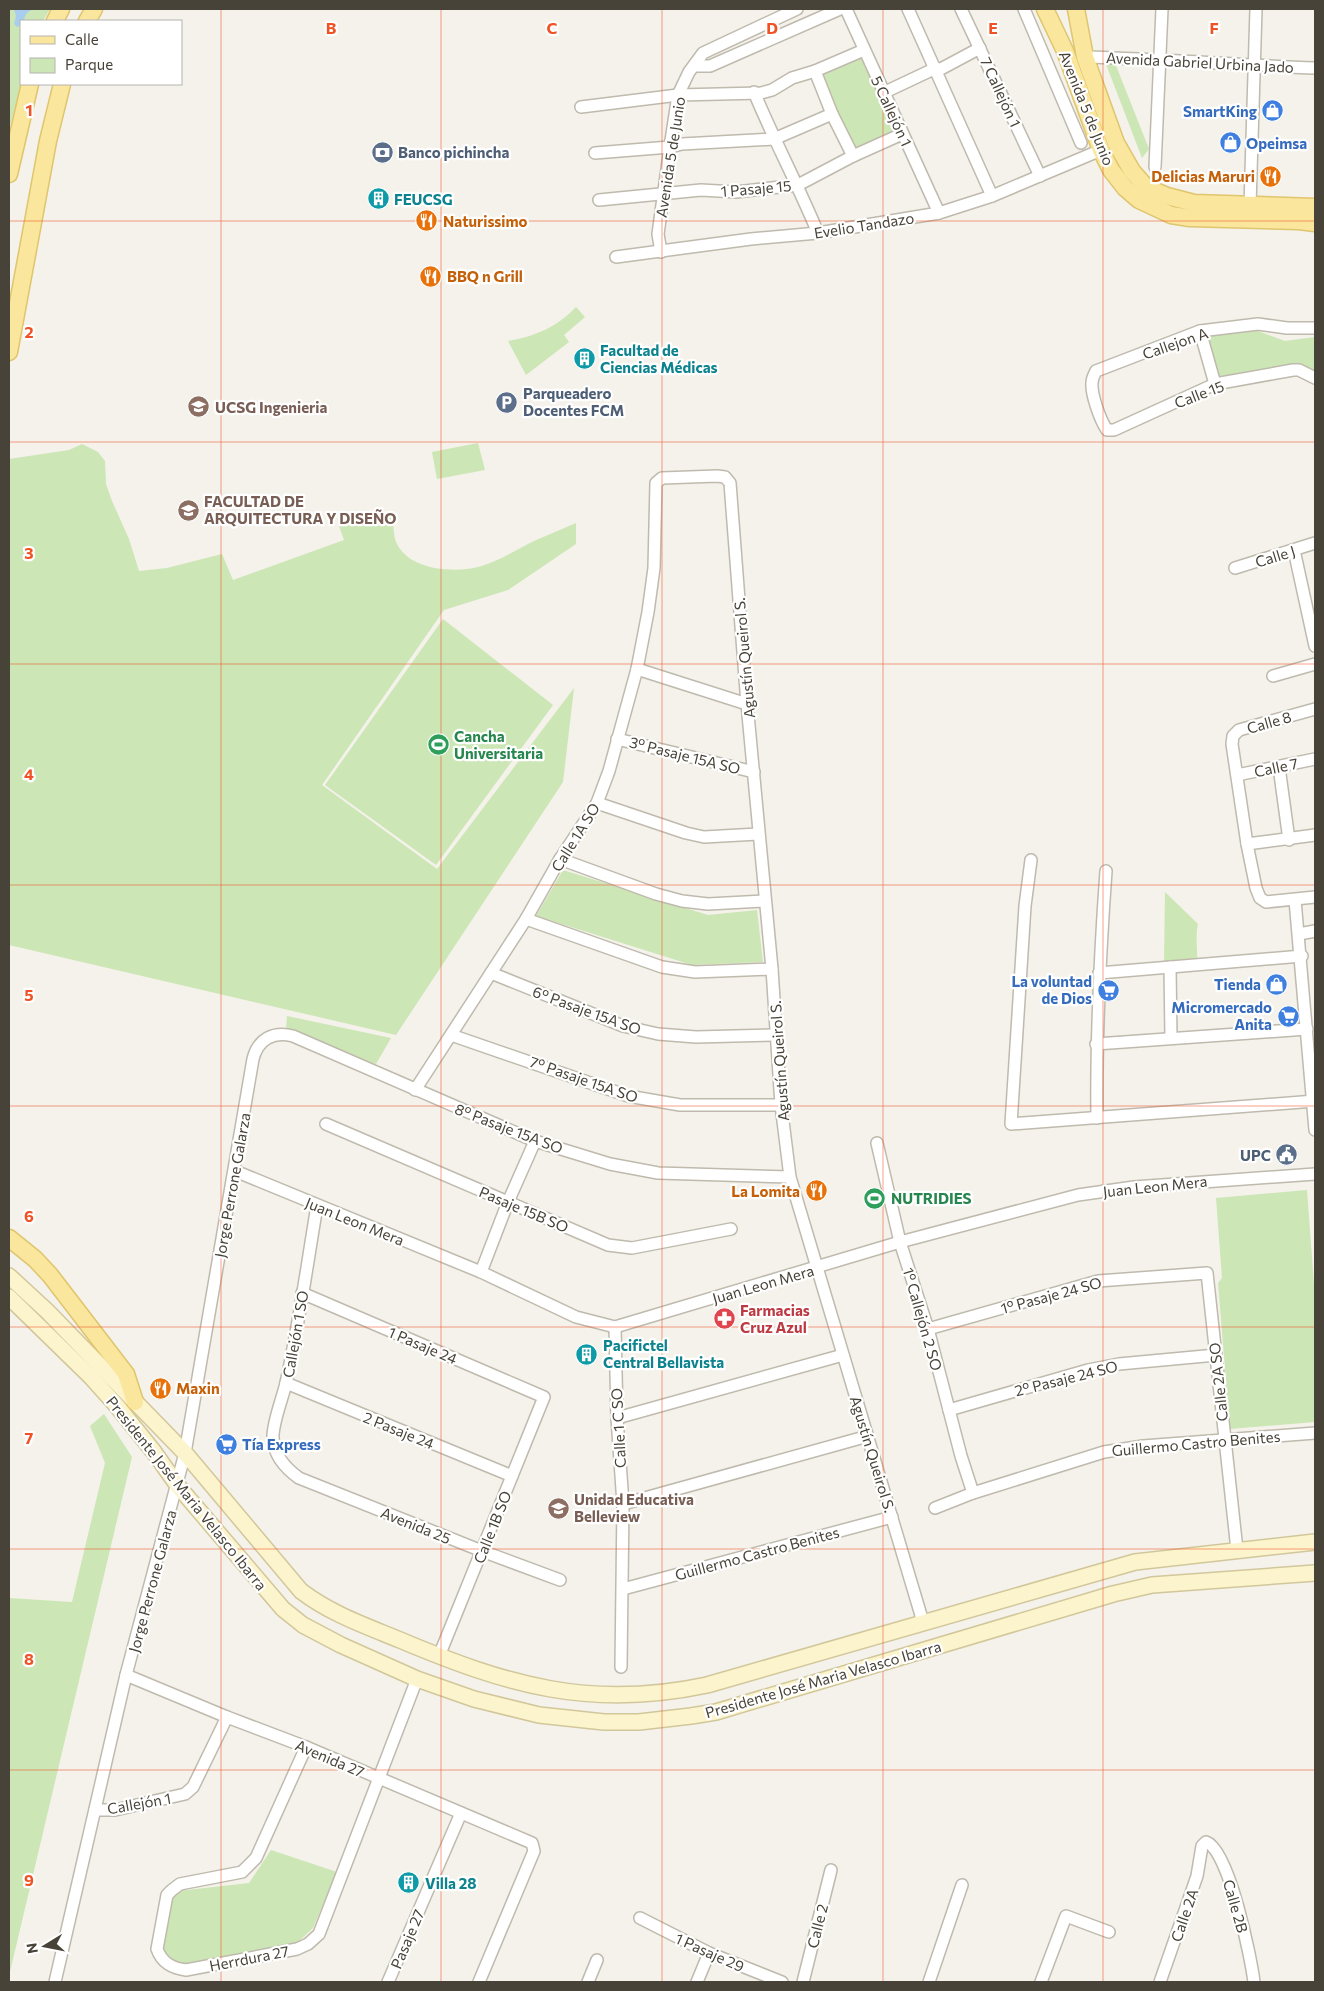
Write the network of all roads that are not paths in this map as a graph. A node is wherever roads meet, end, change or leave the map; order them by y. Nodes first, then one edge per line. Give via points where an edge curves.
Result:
1 (94, 9) edge
2 (797, 9) edge
3 (840, 9) edge
4 (846, 9) edge
5 (908, 9) edge
6 (962, 9) edge
7 (1024, 9) edge
8 (1076, 9) edge
9 (1162, 9) edge
10 (1256, 9) edge
11 (1048, 16) edge
12 (88, 20) edge
13 (1034, 31) junction
14 (980, 48) junction
15 (864, 50) junction
16 (1085, 57) junction
17 (1160, 59) junction
18 (694, 66) junction
19 (1254, 66) junction
20 (1315, 68) edge
21 (936, 70) junction
22 (815, 72) junction
23 (30, 85) edge
24 (62, 85) edge
25 (754, 92) junction
26 (883, 94) junction
27 (678, 96) junction
28 (581, 106) dead end
29 (832, 114) junction
30 (902, 134) junction
31 (774, 139) junction
32 (1082, 143) dead end
33 (670, 148) junction
34 (1101, 150) junction
35 (595, 153) dead end
36 (853, 156) junction
37 (1155, 167) dead end
38 (9, 174) edge
39 (1040, 176) junction
40 (798, 185) junction
41 (663, 195) junction
42 (992, 196) junction
43 (599, 200) dead end
44 (1250, 205) junction
45 (1315, 207) edge
46 (938, 213) junction
47 (1315, 223) edge
48 (818, 233) junction
49 (661, 252) junction
50 (616, 257) dead end
51 (1315, 328) edge
52 (1200, 331) junction
53 (9, 352) edge
54 (1315, 378) edge
55 (1215, 384) junction
56 (1114, 430) joint
57 (730, 483) joint
58 (1315, 543) edge
59 (1294, 550) junction
60 (1235, 568) dead end
61 (1315, 646) edge
62 (1315, 664) edge
63 (636, 669) junction
64 (1273, 676) dead end
65 (747, 704) junction
66 (1315, 709) edge
67 (617, 739) junction
68 (1315, 759) edge
69 (1279, 767) junction
70 (754, 772) junction
71 (1237, 775) junction
72 (597, 802) junction
73 (758, 834) junction
74 (1315, 835) edge
75 (1289, 840) junction
76 (1247, 844) junction
77 (560, 859) junction
78 (1031, 860) dead end
79 (1106, 872) dead end
80 (1315, 897) edge
81 (1295, 900) junction
82 (764, 902) junction
83 (526, 919) junction
84 (1315, 931) edge
85 (1299, 934) junction
86 (1302, 956) junction
87 (1170, 968) junction
88 (772, 969) junction
89 (491, 973) junction
90 (1098, 973) junction
91 (1310, 993) edge
92 (1307, 1029) junction
93 (451, 1035) junction
94 (776, 1036) junction
95 (1171, 1038) junction
96 (1096, 1044) junction
97 (1312, 1050) edge
98 (253, 1059) joint
99 (415, 1090) junction
100 (1314, 1101) edge
101 (781, 1106) junction
102 (1097, 1118) junction
103 (326, 1124) dead end
104 (1315, 1130) edge
105 (535, 1140) junction
106 (877, 1143) dead end
107 (235, 1171) junction
108 (1315, 1174) edge
109 (790, 1176) junction
110 (508, 1202) junction
111 (317, 1206) junction
112 (731, 1230) dead end
113 (9, 1238) edge
114 (900, 1242) junction
115 (817, 1268) junction
116 (482, 1272) junction
117 (1207, 1273) joint
118 (9, 1276) edge
119 (302, 1293) junction
120 (9, 1297) edge
121 (614, 1327) junction
122 (928, 1330) junction
123 (843, 1355) junction
124 (1216, 1355) junction
125 (286, 1383) junction
126 (544, 1397) joint
127 (134, 1402) junction
128 (949, 1410) junction
129 (617, 1418) junction
130 (1315, 1433) edge
131 (868, 1436) junction
132 (1225, 1440) junction
133 (186, 1453) junction
134 (280, 1459) joint
135 (512, 1476) junction
136 (178, 1486) junction
137 (973, 1493) junction
138 (622, 1504) junction
139 (935, 1508) dead end
140 (892, 1517) junction
141 (1315, 1542) edge
142 (1237, 1550) junction
143 (482, 1552) junction
144 (1315, 1573) edge
145 (560, 1580) dead end
146 (1054, 1584) junction
147 (623, 1589) junction
148 (1063, 1608) junction
149 (923, 1622) junction
150 (439, 1656) junction
151 (621, 1666) dead end
152 (126, 1675) junction
153 (417, 1679) junction
154 (226, 1717) junction
155 (306, 1747) junction
156 (380, 1780) junction
157 (95, 1810) junction
158 (461, 1813) junction
159 (1202, 1846) joint
160 (831, 1870) dead end
161 (962, 1885) dead end
162 (640, 1918) dead end
163 (1110, 1932) dead end
164 (709, 1953) junction
165 (597, 1960) dead end
166 (57, 1982) edge
167 (388, 1982) edge
168 (479, 1982) edge
169 (588, 1982) edge
170 (697, 1982) edge
171 (782, 1982) edge
172 (803, 1982) edge
173 (929, 1982) edge
174 (1041, 1982) edge
175 (1160, 1982) edge
176 (1254, 1982) edge

1 - 12 main road
2 - 18 street, Avenida 5 de Junio via 703,53
3 - 18 street via 710,66
4 - 15 street, 5 Callejón 1
5 - 21 street
6 - 14 street, 7 Callejón 1
7 - 13 street
8 - 16 main road, Avenida 5 de Junio
9 - 17 street
10 - 19 street
11 - 13 street
11 - 34 main road, Avenida 5 de Junio via 1065,51
13 - 32 street
14 - 21 street
14 - 39 street, 7 Callejón 1
15 - 22 street
15 - 26 street, 5 Callejón 1
16 - 17 street, Avenida Gabriel Urbina Jado
16 - 44 main road, Avenida 5 de Junio via 1116,142 1132,172 1146,187 1187,201
17 - 19 street, Avenida Gabriel Urbina Jado
17 - 37 street
18 - 27 street, Avenida 5 de Junio
19 - 20 street, Avenida Gabriel Urbina Jado
19 - 44 street
21 - 26 street
21 - 42 street
22 - 25 street via 792,78 772,90
22 - 29 street
23 - 38 main road
24 - 53 main road via 48,140
25 - 27 street
25 - 31 street
26 - 30 street, 5 Callejón 1
27 - 28 street
27 - 33 street, Avenida 5 de Junio
29 - 31 street
29 - 36 street
30 - 36 street, 1 Pasaje 15
30 - 46 street, 5 Callejón 1
31 - 33 street via 682,144
31 - 40 street
33 - 35 street
33 - 41 street, Avenida 5 de Junio
34 - 39 street, Evelio Tandazo
34 - 47 main road, Avenida 5 de Junio via 1125,188 1139,200 1171,215
36 - 40 street, 1 Pasaje 15
39 - 42 street, Evelio Tandazo
40 - 41 street, 1 Pasaje 15
40 - 48 street
41 - 43 street, 1 Pasaje 15
41 - 49 street, Avenida 5 de Junio via 658,234
42 - 46 street, Evelio Tandazo
44 - 45 main road, Avenida 5 de Junio
46 - 48 street, Evelio Tandazo
48 - 49 street, Evelio Tandazo
49 - 50 street, Evelio Tandazo
51 - 52 street, Callejon A via 1258,324
52 - 55 street
52 - 56 street, Callejon A via 1096,371 1092,389 1103,424 1107,430
54 - 55 street, Calle 15 via 1293,370
55 - 56 street, Calle 15
57 - 63 street, Calle 1A SO via 725,477 717,476 662,478 656,484 654,568
57 - 65 street, Agustín Queirol S.
58 - 59 street, Calle J
59 - 60 street, Calle J
59 - 61 street
62 - 64 street
63 - 65 street
63 - 67 street, Calle 1A SO
65 - 70 street, Agustín Queirol S.
66 - 71 street, Calle 8 via 1239,730 1233,736 1232,744
67 - 70 street, 3º Pasaje 15A SO
67 - 72 street, Calle 1A SO
68 - 69 street, Calle 7
69 - 71 street, Calle 7
69 - 75 street
70 - 73 street, Agustín Queirol S.
71 - 76 street, Calle 8
72 - 73 street via 704,837
72 - 77 street, Calle 1A SO
73 - 82 street, Agustín Queirol S.
74 - 75 street
75 - 76 street
76 - 81 street, Calle 8 via 1260,898 1266,902
77 - 82 street via 682,901 708,904
77 - 83 street, Calle 1A SO
78 - 102 street via 1024,916 1010,1124
79 - 90 street
80 - 81 street
81 - 85 street
82 - 88 street, Agustín Queirol S.
83 - 88 street via 662,967 695,972
83 - 89 street, Calle 1A SO
84 - 85 street
85 - 86 street
86 - 87 street
86 - 91 street
87 - 90 street
87 - 95 street
88 - 94 street, Agustín Queirol S.
89 - 93 street, Calle 1A SO
89 - 94 street, 6º Pasaje 15A SO via 623,1026 658,1034
90 - 96 street
91 - 92 street
92 - 95 street
92 - 97 street
93 - 99 street, Calle 1A SO
93 - 101 street, 7º Pasaje 15A SO via 636,1098 680,1105
94 - 101 street, Agustín Queirol S.
95 - 96 street
96 - 102 street
97 - 100 street
98 - 99 street, 8º Pasaje 15A SO via 264,1040 285,1034
98 - 107 street, Jorge Perrone Galarza
99 - 105 street, 8º Pasaje 15A SO
100 - 102 street
100 - 104 street
101 - 109 street, Agustín Queirol S.
103 - 110 street, Pasaje 15B SO
105 - 109 street, 8º Pasaje 15A SO via 610,1164 658,1173
105 - 110 street
106 - 114 street, 1º Callejón 2 SO
107 - 111 street, Juan Leon Mera
107 - 133 street, Jorge Perrone Galarza
108 - 114 street, Juan Leon Mera via 1134,1187 1078,1195
109 - 115 street, Agustín Queirol S.
110 - 112 street, Pasaje 15B SO via 608,1245 632,1248
110 - 116 street
111 - 116 street, Juan Leon Mera
111 - 119 street, Callejón 1 SO
113 - 127 main road via 50,1275 120,1366 126,1374
114 - 115 street, Juan Leon Mera
114 - 122 street, 1º Callejón 2 SO
115 - 121 street, Juan Leon Mera
115 - 123 street, Agustín Queirol S.
116 - 121 street, Juan Leon Mera via 576,1317
117 - 122 street, 1º Pasaje 24 SO via 1098,1281
117 - 124 street, Calle 2A SO
118 - 127 main road, Presidente José Maria Velasco Ibarra
119 - 125 street, Callejón 1 SO
119 - 126 street, 1 Pasaje 24
120 - 136 main road, Presidente José Maria Velasco Ibarra via 91,1377
121 - 129 street, Calle 1 C SO
122 - 128 street, 1º Callejón 2 SO
123 - 129 street
123 - 131 street, Agustín Queirol S.
124 - 128 street, 2º Pasaje 24 SO via 1088,1370
124 - 132 street, Calle 2A SO
125 - 134 street, Callejón 1 SO via 272,1436
125 - 135 street, 2 Pasaje 24
126 - 135 street, Calle 1B SO
127 - 133 main road, Presidente José Maria Velasco Ibarra
128 - 137 street, 1º Callejón 2 SO
129 - 138 street, Calle 1 C SO
130 - 132 street, Guillermo Castro Benites
131 - 138 street
131 - 140 street, Agustín Queirol S.
132 - 137 street, Guillermo Castro Benites via 1104,1452
132 - 142 street, Calle 2A SO
133 - 136 street, Jorge Perrone Galarza
133 - 150 main road, Presidente José Maria Velasco Ibarra via 302,1592 322,1606
134 - 143 street, Avenida 25 via 299,1478
135 - 143 street, Calle 1B SO
136 - 152 street, Jorge Perrone Galarza
136 - 153 main road, Presidente José Maria Velasco Ibarra via 272,1597 303,1625 341,1646
137 - 139 street, Guillermo Castro Benites
138 - 147 street, Calle 1 C SO
140 - 147 street, Guillermo Castro Benites
140 - 149 street, Agustín Queirol S.
141 - 142 main road, Presidente José Maria Velasco Ibarra
142 - 146 main road, Presidente José Maria Velasco Ibarra via 1135,1562
143 - 145 street, Avenida 25
143 - 150 street, Calle 1B SO
144 - 148 main road, Presidente José Maria Velasco Ibarra via 1152,1585
146 - 148 main road via 1048,1596 1056,1607
146 - 149 main road, Presidente José Maria Velasco Ibarra
147 - 151 street, Calle 1 C SO
148 - 153 main road, Presidente José Maria Velasco Ibarra via 716,1712 639,1722 539,1715 474,1699
149 - 150 main road, Presidente José Maria Velasco Ibarra via 707,1686 632,1696 594,1695 532,1686
152 - 154 street, Avenida 27
152 - 157 street, Jorge Perrone Galarza
153 - 156 street, Herrdura 27
154 - 155 street, Avenida 27
154 - 157 street, Callejón 1 via 193,1787 185,1794 115,1810
155 - 156 street, Avenida 27
155 - 156 street, Herrdura 27 via 250,1866 242,1872 180,1884 167,1896 157,1949 168,1965 186,1970 297,1949 308,1944 319,1934 327,1916
156 - 158 street, Avenida 27
157 - 166 street, Jorge Perrone Galarza
158 - 167 street, Pasaje 27
158 - 168 street, Avenida 27 via 532,1843 534,1851
159 - 175 street, Calle 2A via 1197,1876
159 - 176 street, Calle 2B via 1206,1842 1214,1847 1234,1889
160 - 172 street, Calle 2
161 - 173 street
162 - 164 street, 1 Pasaje 29
163 - 174 street via 1066,1916
164 - 170 street
164 - 171 street, 1 Pasaje 29
165 - 169 street

